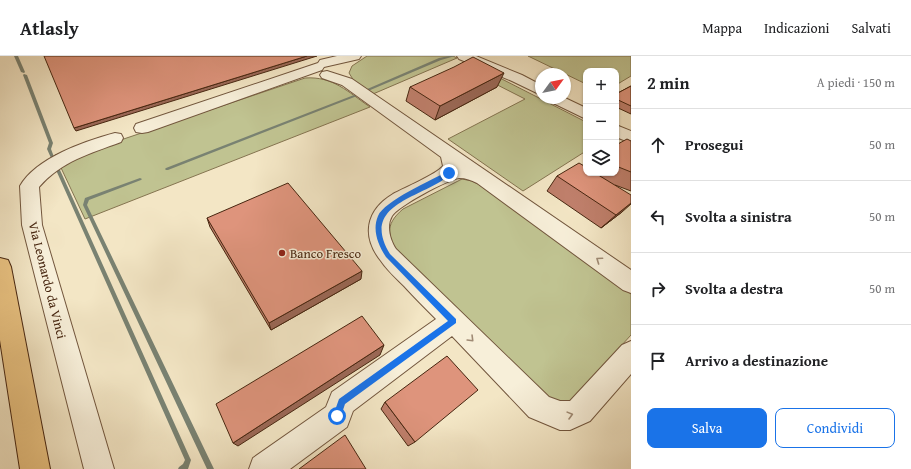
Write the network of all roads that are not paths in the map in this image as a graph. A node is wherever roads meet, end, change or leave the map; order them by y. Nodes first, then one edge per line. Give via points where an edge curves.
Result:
1 (354, 56) edge
2 (464, 56) edge
3 (331, 71) junction
4 (535, 88) edge
5 (583, 98) edge
6 (565, 104) edge
7 (569, 106) junction
8 (583, 113) edge
9 (619, 132) edge
10 (631, 138) edge
11 (448, 153) junction
12 (444, 176) junction
13 (485, 179) junction
14 (0, 267) edge
15 (631, 283) edge
16 (453, 321) junction
17 (631, 354) edge
18 (16, 361) junction
19 (35, 469) edge
20 (44, 469) edge
21 (99, 469) edge
22 (264, 469) edge

1 - 3 street
2 - 4 street
3 - 11 street
3 - 21 street, Via Leonardo da Vinci via 292,76 131,138 66,157 44,170 29,186 32,226
5 - 7 street
6 - 7 street
7 - 8 street
9 - 10 street
11 - 12 street via 453,166
11 - 13 street
12 - 13 street via 462,172
12 - 16 street via 389,206 381,217 379,233 388,255
15 -> 13 street
14 - 18 main road
16 -> 17 street via 540,407 555,415 564,416 580,411
16 - 22 street via 342,402 337,416
18 - 19 main road
18 - 20 street

